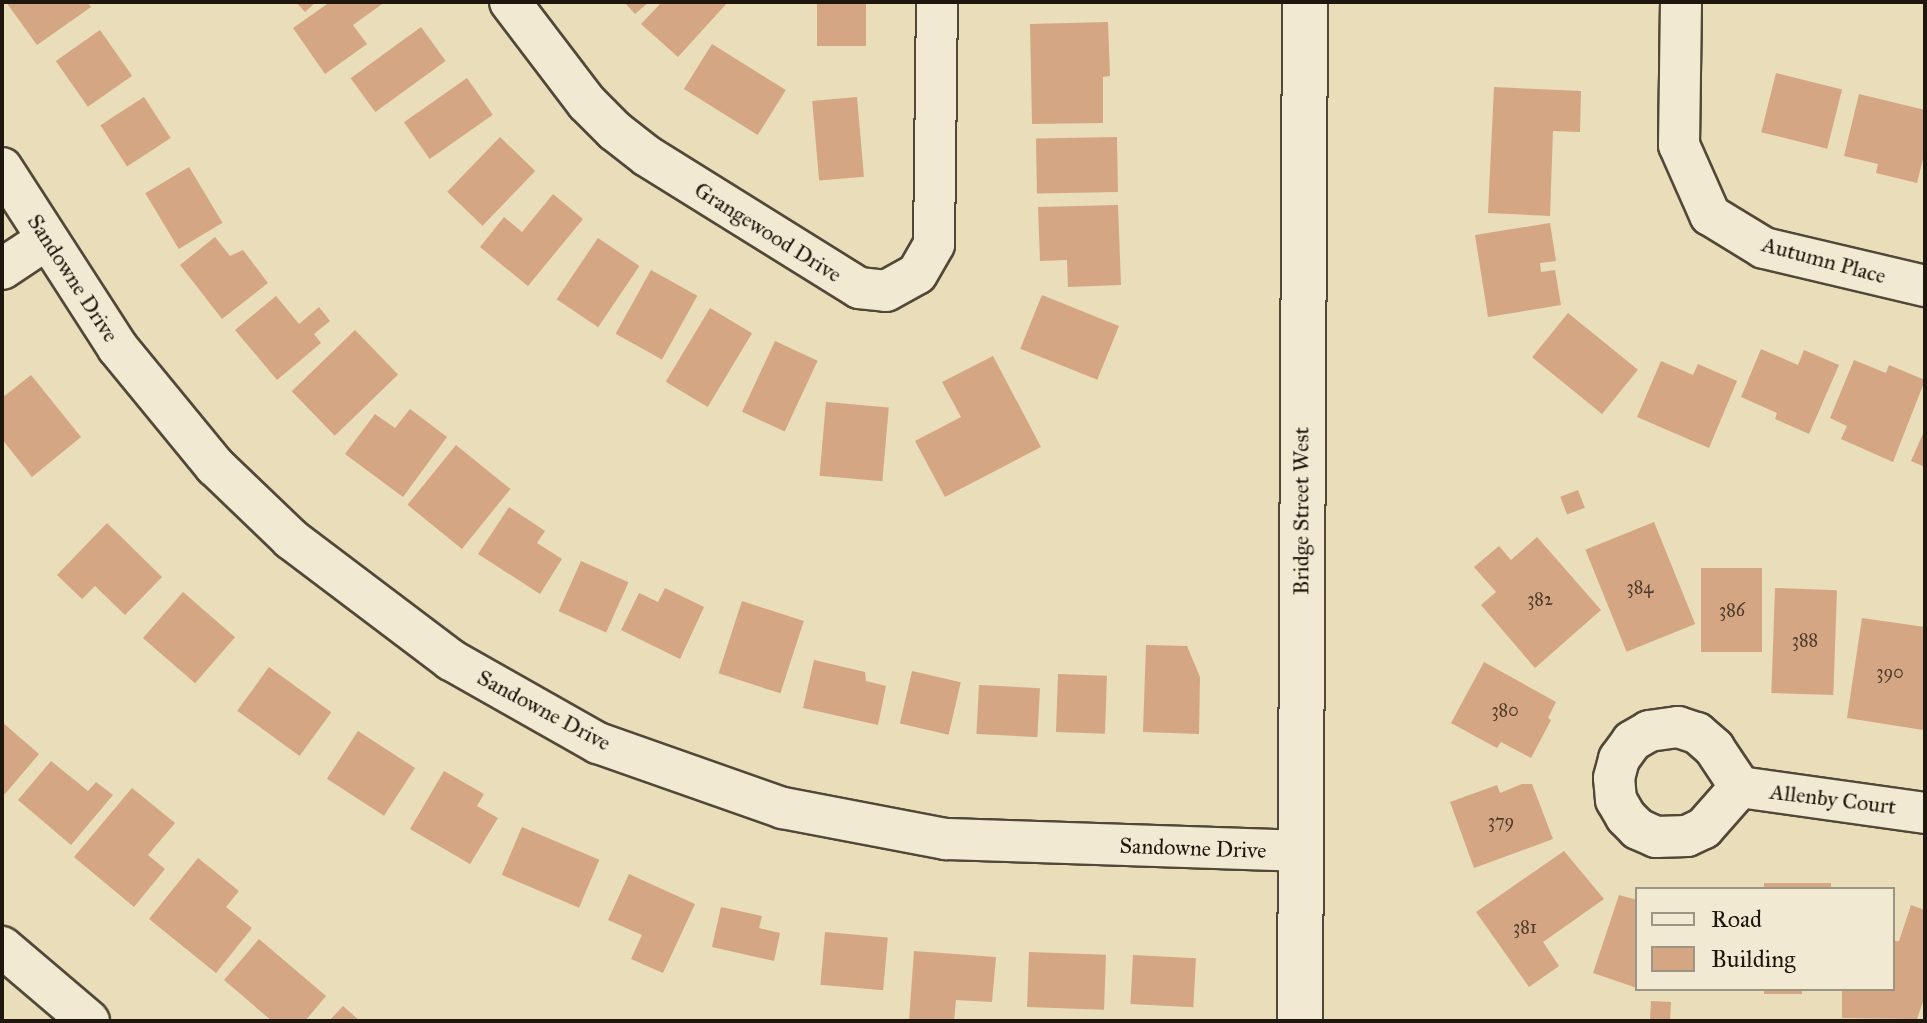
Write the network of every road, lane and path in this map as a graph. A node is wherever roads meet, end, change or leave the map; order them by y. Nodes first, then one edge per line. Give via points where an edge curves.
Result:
1 (510, 2) edge
2 (937, 2) edge
3 (1305, 2) edge
4 (1681, 2) edge
5 (2, 168) edge
6 (47, 239) junction
7 (2, 269) edge
8 (1925, 286) edge
9 (1740, 787) dead end
10 (1925, 813) edge
11 (1300, 851) junction
12 (2, 947) edge
13 (67, 1014) edge
14 (1300, 1021) edge

1 - 2 street, Grangewood Drive via 587,103 625,139 859,288 886,291 917,274 934,244
3 - 11 main road, Bridge Street West
4 - 8 street, Autumn Place via 1679,145 1710,215 1764,248
5 - 6 street, Sandowne Drive
6 - 7 street
6 - 11 street, Sandowne Drive via 118,348 215,466 291,539 451,660 598,743 783,808 946,839
9 - 10 street, Allenby Court
11 - 14 main road, Bridge Street West
12 - 13 street

